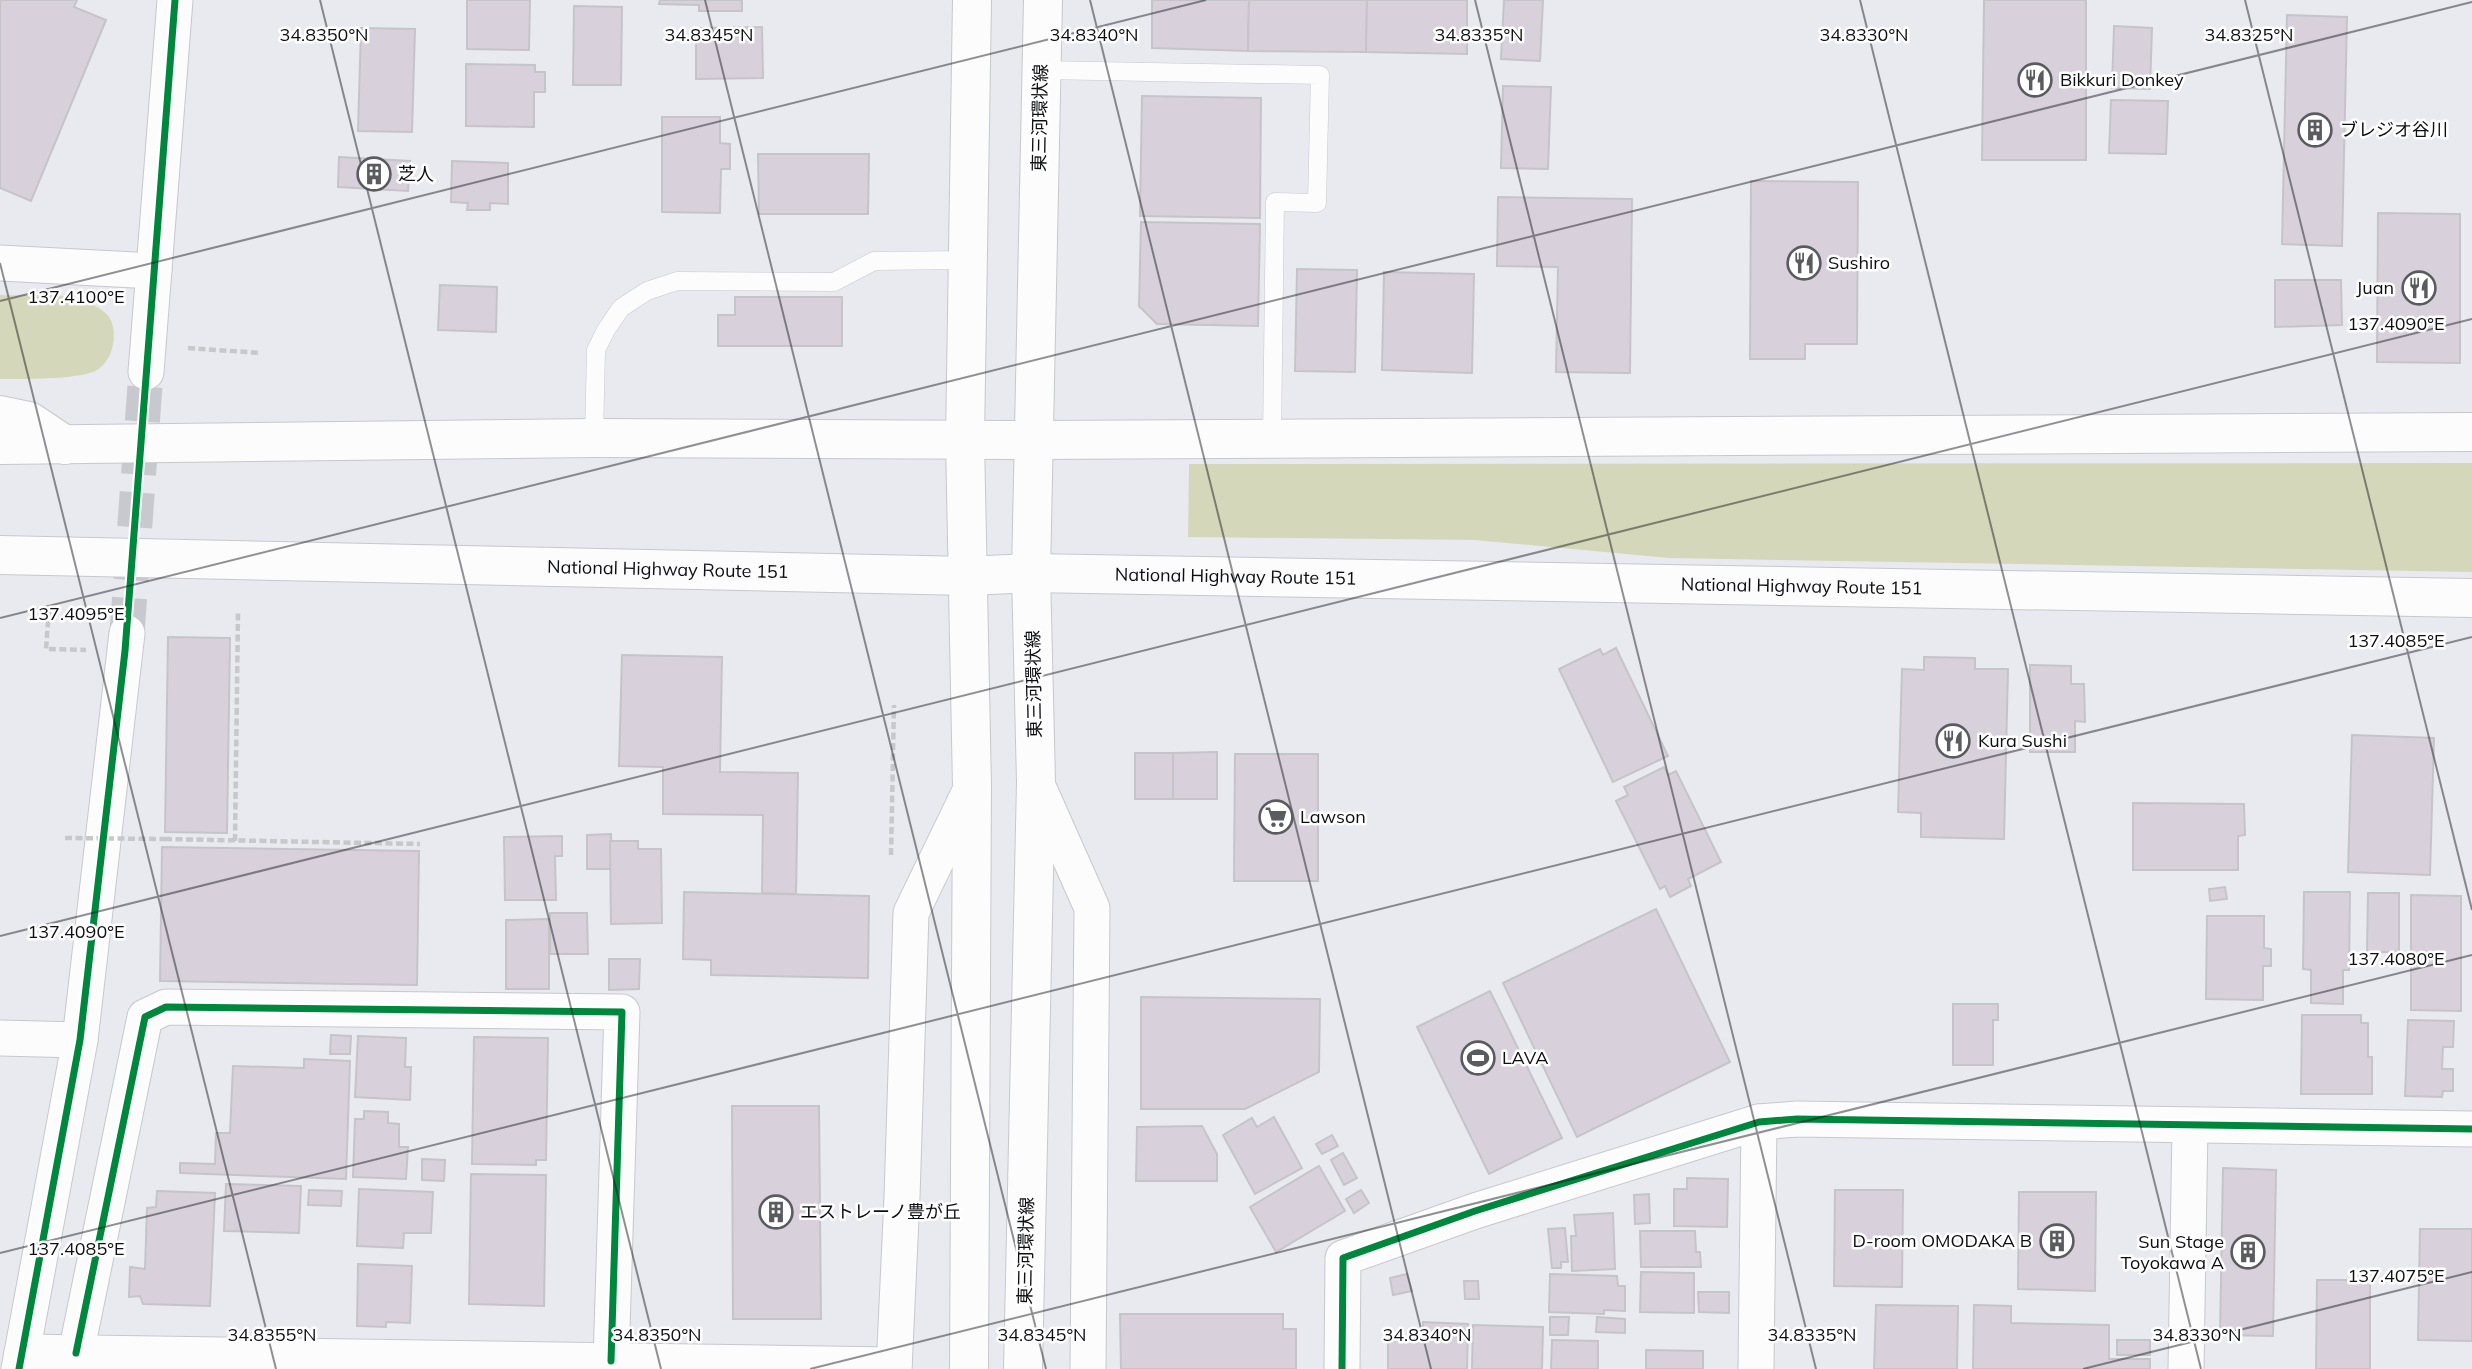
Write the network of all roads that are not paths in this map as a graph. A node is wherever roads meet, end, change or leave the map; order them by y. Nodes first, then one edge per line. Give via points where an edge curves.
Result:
1 (174, 0) edge
2 (972, 0) edge
3 (1043, 0) edge
4 (1041, 70) junction
5 (967, 260) junction
6 (0, 263) edge
7 (154, 271) junction
8 (147, 359) tunnel mouth
9 (0, 415) edge
10 (2472, 432) edge
11 (594, 438) junction
12 (1272, 439) junction
13 (965, 440) junction
14 (1032, 440) junction
15 (0, 445) edge
16 (65, 445) junction
17 (0, 555) edge
18 (1031, 573) junction
19 (968, 576) junction
20 (2472, 598) edge
21 (127, 633) tunnel mouth
22 (1036, 782) junction
23 (972, 788) junction
24 (0, 1038) edge
25 (80, 1040) junction
26 (1759, 1122) junction
27 (2190, 1126) junction
28 (2472, 1129) edge
29 (76, 1353) junction
30 (20, 1361) edge
31 (611, 1361) junction
32 (298, 1363) edge
33 (466, 1364) edge
34 (894, 1367) edge
35 (969, 1369) edge
36 (1024, 1369) edge
37 (1088, 1369) edge
38 (1342, 1369) edge
39 (1756, 1369) edge
40 (2186, 1369) edge

1 - 7 street
2 - 5 main road
3 - 4 main road, 東三河環状線
4 - 12 lane via 1320,75 1317,203 1275,202
4 - 14 main road, 東三河環状線
5 - 11 lane via 874,261 834,282 677,281 647,291 621,308 596,349
5 - 13 main road
6 - 7 street
7 - 8 street
9 - 16 main road via 29,421
10 - 12 main road
11 - 13 main road
11 - 16 main road
12 - 14 main road
13 - 14 main road
13 - 19 main road
14 - 18 main road, 東三河環状線
15 - 16 main road
17 - 19 main road, National Highway Route 151
18 - 19 main road, National Highway Route 151
18 - 20 main road, National Highway Route 151
18 - 22 main road, 東三河環状線
19 - 23 main road
21 - 25 street
22 - 36 main road, 東三河環状線
22 - 37 street via 1092,908
23 - 34 street via 911,913
23 - 35 main road
24 - 25 street
25 - 30 street
26 - 27 street
26 - 38 street via 1475,1211 1343,1258
26 - 39 street
27 - 28 street
27 - 40 street
29 - 30 street
29 - 31 street via 145,1017 166,1007 622,1013
29 - 32 street
31 - 33 street
31 - 34 street
32 - 33 street

